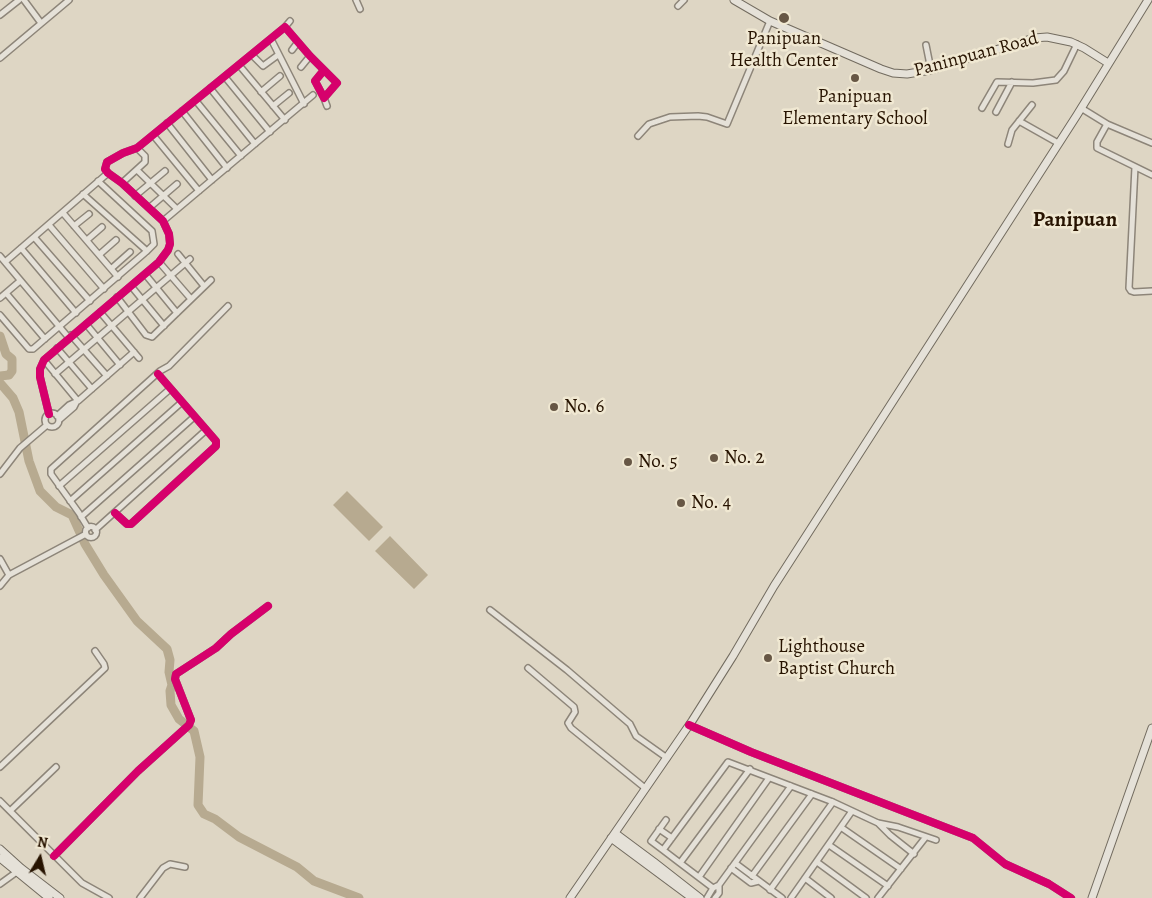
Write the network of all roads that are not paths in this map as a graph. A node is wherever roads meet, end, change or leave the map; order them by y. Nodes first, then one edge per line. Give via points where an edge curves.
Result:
1 (19, 0) edge
2 (24, 0) edge
3 (69, 0) edge
4 (684, 0) edge
5 (734, 0) edge
6 (1148, 0) edge
7 (357, 1) edge
8 (678, 6) dead end
9 (360, 9) dead end
10 (0, 15) edge
11 (290, 21) dead end
12 (770, 22) junction
13 (41, 23) junction
14 (284, 27) junction
15 (271, 39) junction
16 (298, 42) junction
17 (1077, 44) junction
18 (926, 45) dead end
19 (292, 50) dead end
20 (252, 54) junction
21 (278, 55) junction
22 (310, 56) junction
23 (0, 58) edge
24 (1108, 63) junction
25 (239, 65) junction
26 (301, 67) dead end
27 (324, 70) junction
28 (931, 70) junction
29 (280, 76) dead end
30 (225, 77) junction
31 (342, 78) dead end
32 (1012, 82) junction
33 (337, 83) junction
34 (210, 88) junction
35 (261, 92) junction
36 (289, 93) dead end
37 (314, 95) dead end
38 (324, 98) junction
39 (196, 101) junction
40 (304, 104) junction
41 (1032, 105) dead end
42 (273, 106) junction
43 (327, 106) dead end
44 (982, 108) dead end
45 (1080, 108) junction
46 (182, 111) junction
47 (996, 112) dead end
48 (285, 120) junction
49 (1019, 121) junction
50 (167, 123) junction
51 (1108, 124) junction
52 (270, 132) junction
53 (152, 135) junction
54 (638, 136) dead end
55 (1058, 143) junction
56 (1152, 143) edge
57 (255, 144) junction
58 (1008, 144) dead end
59 (137, 148) junction
60 (241, 156) junction
61 (1135, 167) junction
62 (228, 168) junction
63 (136, 170) junction
64 (165, 171) dead end
65 (108, 173) junction
66 (1152, 175) edge
67 (212, 180) junction
68 (98, 181) junction
69 (122, 183) junction
70 (149, 183) junction
71 (177, 184) dead end
72 (199, 191) junction
73 (83, 194) junction
74 (135, 196) junction
75 (163, 196) junction
76 (149, 208) junction
77 (177, 209) junction
78 (63, 213) junction
79 (89, 214) dead end
80 (163, 221) junction
81 (49, 225) junction
82 (74, 226) junction
83 (102, 227) dead end
84 (34, 237) junction
85 (87, 240) junction
86 (116, 240) dead end
87 (21, 248) junction
88 (147, 251) junction
89 (130, 252) dead end
90 (100, 254) junction
91 (178, 254) dead end
92 (0, 256) edge
93 (190, 259) dead end
94 (5, 262) junction
95 (159, 262) junction
96 (185, 263) junction
97 (112, 268) junction
98 (145, 274) junction
99 (170, 275) junction
100 (118, 276) junction
101 (20, 280) junction
102 (211, 280) dead end
103 (131, 286) junction
104 (204, 286) junction
105 (156, 287) junction
106 (104, 289) junction
107 (1152, 291) edge
108 (6, 293) junction
109 (0, 298) edge
110 (116, 298) junction
111 (191, 299) junction
112 (142, 300) junction
113 (90, 301) junction
114 (228, 306) dead end
115 (100, 312) junction
116 (128, 312) junction
117 (76, 313) junction
118 (178, 313) junction
119 (0, 315) edge
120 (86, 324) junction
121 (111, 325) junction
122 (59, 326) junction
123 (164, 326) junction
124 (70, 336) junction
125 (97, 337) junction
126 (45, 339) junction
127 (57, 348) junction
128 (84, 350) junction
129 (134, 352) junction
130 (139, 358) dead end
131 (44, 360) junction
132 (69, 362) junction
133 (120, 365) junction
134 (55, 374) junction
135 (158, 374) junction
136 (107, 376) junction
137 (92, 389) junction
138 (170, 389) junction
139 (77, 402) junction
140 (182, 402) junction
141 (49, 414) junction
142 (194, 417) junction
143 (58, 418) junction
144 (47, 425) junction
145 (205, 431) junction
146 (0, 474) edge
147 (59, 486) junction
148 (70, 501) junction
149 (115, 512) junction
150 (81, 517) junction
151 (88, 528) junction
152 (96, 530) junction
153 (85, 535) junction
154 (0, 559) edge
155 (9, 575) junction
156 (0, 586) edge
157 (268, 606) dead end
158 (490, 610) dead end
159 (95, 651) dead end
160 (528, 668) dead end
161 (689, 725) junction
162 (1152, 728) edge
163 (667, 758) junction
164 (56, 767) dead end
165 (0, 768) edge
166 (750, 770) junction
167 (769, 778) junction
168 (791, 786) junction
169 (646, 788) junction
170 (812, 794) junction
171 (0, 801) edge
172 (833, 802) junction
173 (852, 811) junction
174 (10, 812) junction
175 (666, 820) dead end
176 (878, 823) junction
177 (842, 828) junction
178 (659, 829) junction
179 (613, 836) junction
180 (672, 838) junction
181 (926, 838) junction
182 (936, 840) dead end
183 (627, 846) junction
184 (829, 846) junction
185 (0, 849) edge
186 (663, 850) junction
187 (914, 854) junction
188 (54, 856) junction
189 (0, 858) edge
190 (817, 862) junction
191 (680, 863) junction
192 (735, 863) junction
193 (185, 868) dead end
194 (731, 868) junction
195 (901, 868) junction
196 (19, 870) junction
197 (752, 876) junction
198 (698, 877) junction
199 (805, 878) junction
200 (759, 881) junction
201 (0, 884) edge
202 (719, 885) junction
203 (888, 886) junction
204 (713, 888) junction
205 (770, 890) junction
206 (100, 896) edge
207 (793, 897) edge
208 (49, 898) edge
209 (60, 898) edge
210 (109, 898) edge
211 (140, 898) edge
212 (570, 898) edge
213 (692, 898) edge
214 (700, 898) edge
215 (707, 898) edge
216 (715, 898) edge
217 (782, 898) edge
218 (831, 898) edge
219 (866, 898) edge
220 (878, 898) edge
221 (1072, 898) edge
222 (1092, 898) edge

1 - 10 street
2 - 13 street
3 - 13 street
4 - 8 street
5 - 12 main road, Paninpuan Road
6 - 24 main road
7 - 9 street
11 - 14 street
12 - 28 main road, Paninpuan Road via 881,69 907,74
12 - 54 street via 727,124 698,116 670,117 649,124
13 - 23 street
14 - 15 street
14 - 16 street
15 - 20 street
15 - 21 street
16 - 19 street
16 - 22 street
17 - 24 main road, Paninpuan Road
17 - 28 main road, Paninpuan Road via 1057,38 1039,38
17 - 32 street via 1056,80
18 - 28 street
20 - 21 street via 263,66
20 - 25 street
21 - 40 street
22 - 26 street
22 - 27 street
24 - 45 main road
25 - 30 street
25 - 35 street
27 - 33 street
27 - 38 street via 315,81
29 - 35 street
30 - 34 street
30 - 52 street
31 - 33 street
32 - 44 street via 994,83
32 - 47 street
33 - 38 street
34 - 39 street
34 - 57 street
35 - 42 street
36 - 42 street
37 - 40 street
38 - 43 street
39 - 46 street
39 - 60 street
40 - 48 street
41 - 49 street
42 - 48 street
45 - 51 street
45 - 55 main road
46 - 50 street
46 - 62 street
48 - 52 street
49 - 55 street
49 - 58 street via 1010,133
50 - 53 street
50 - 67 street
51 - 56 street
51 - 61 street via 1097,148
52 - 57 street
53 - 59 street
53 - 72 street
55 - 161 main road via 788,564
57 - 60 street
59 - 63 street via 146,159
59 - 65 street via 107,162 105,169
60 - 62 street
61 - 66 street
61 - 107 street via 1129,288 1134,292
62 - 67 street
63 - 69 street
63 - 70 street
64 - 70 street
65 - 68 street
65 - 69 street
67 - 72 street
68 - 73 street
68 - 88 street via 152,231 154,244
69 - 74 street
70 - 74 street
70 - 75 street
71 - 75 street
72 - 77 street
73 - 78 street
73 - 88 street
74 - 76 street
75 - 76 street
75 - 77 street
76 - 80 street
77 - 80 street
78 - 81 street
78 - 82 street
79 - 82 street
80 - 95 street via 170,244
81 - 84 street
81 - 106 street
82 - 85 street
83 - 85 street
84 - 87 street
84 - 113 street
85 - 90 street
86 - 90 street
87 - 94 street
87 - 117 street
88 - 100 street
89 - 97 street
90 - 97 street
91 - 96 street
92 - 94 street
93 - 96 street
94 - 101 street
95 - 98 street
95 - 99 street
96 - 99 street
96 - 104 street
97 - 100 street
98 - 103 street
98 - 105 street
99 - 105 street
99 - 111 street
100 - 106 street
101 - 108 street
101 - 122 street
102 - 104 street
103 - 110 street
103 - 112 street
104 - 111 street
105 - 112 street
105 - 118 street
106 - 113 street
108 - 109 street
108 - 126 street
110 - 115 street
110 - 116 street
111 - 118 street
112 - 116 street
112 - 123 street
113 - 117 street
114 - 135 street
115 - 120 street
115 - 121 street
116 - 121 street
116 - 123 street via 149,337
117 - 122 street
118 - 123 street
119 - 126 street via 29,349
120 - 124 street
120 - 125 street
121 - 125 street
121 - 129 street
122 - 124 street
122 - 126 street
124 - 127 street
124 - 128 street
125 - 128 street
125 - 133 street
127 - 131 street
127 - 132 street
128 - 132 street
128 - 136 street
129 - 130 street
129 - 133 street
131 - 134 street
131 - 141 street via 40,377
132 - 134 street
132 - 137 street
133 - 136 street
134 - 139 street
135 - 138 street
135 - 147 street via 52,467 51,474
136 - 137 street
137 - 139 street
138 - 140 street
138 - 147 street
139 - 143 street
140 - 142 street
140 - 148 street
141 - 143 street via 54,413
141 - 144 street via 45,419
142 - 145 street
142 - 150 street
143 - 144 street via 53,427
144 - 146 street via 20,448
145 - 149 street
145 - 149 street via 216,441 215,449 131,524 126,524
147 - 148 street
148 - 150 street
149 - 152 street
150 - 151 street
151 - 152 street
151 - 153 street
152 - 153 street via 92,537
153 - 155 street
154 - 155 street
155 - 156 street
157 - 188 street via 216,648 174,676 191,720
158 - 163 street via 567,670 630,724 636,736
159 - 165 street via 105,668
160 - 169 street via 574,707 575,712 568,723 570,728
161 - 163 main road
161 - 221 street via 973,838 1005,864
162 - 222 main road
163 - 169 main road
164 - 174 street
166 - 167 street
166 - 180 street via 726,763
166 - 191 street
167 - 168 street
167 - 198 street
168 - 170 street
168 - 192 street
169 - 179 main road
170 - 172 street
170 - 197 street
171 - 174 street
172 - 173 street
172 - 205 street
173 - 176 street
173 - 177 street
174 - 188 street
175 - 178 street
176 - 181 street
176 - 187 street
177 - 184 street
177 - 195 street
178 - 180 street
178 - 186 street via 651,841
179 - 183 main road
179 - 212 main road
180 - 186 street
181 - 182 street
181 - 187 street
183 - 213 main road
183 - 214 main road
184 - 190 street
184 - 203 street
185 - 196 main road
186 - 191 street
187 - 195 street
188 - 206 street
189 - 196 main road
190 - 199 street
190 - 219 street
191 - 198 street
192 - 194 street
192 - 197 street
193 - 211 street via 170,864 163,868
194 - 200 street via 751,883
194 - 202 street
195 - 203 street
196 - 201 street
196 - 208 main road
196 - 209 main road
197 - 200 street
198 - 204 street
199 - 207 street
199 - 218 street
200 - 205 street
202 - 204 street
202 - 216 street
203 - 220 street
204 - 215 street
205 - 217 street
206 - 210 street

